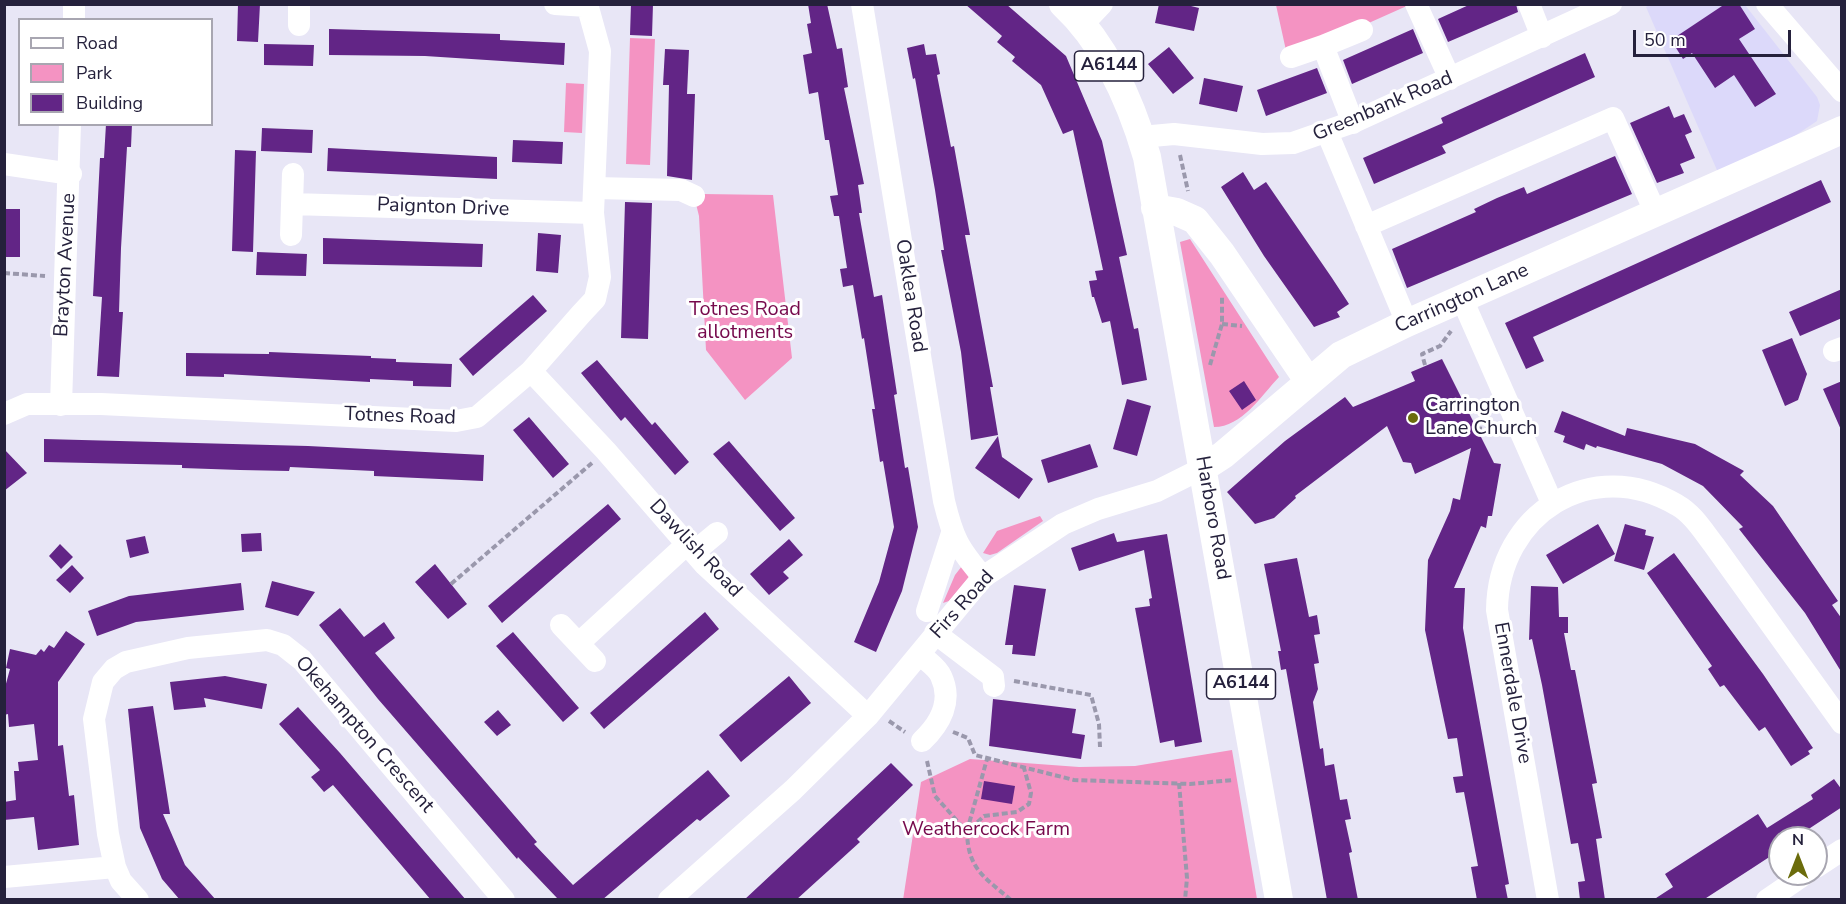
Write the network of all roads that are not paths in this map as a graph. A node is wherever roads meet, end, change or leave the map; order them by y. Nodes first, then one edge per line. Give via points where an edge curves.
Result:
1 (555, 4) edge
2 (862, 4) edge
3 (1416, 4) edge
4 (1529, 4) edge
5 (1611, 4) edge
6 (1767, 4) edge
7 (587, 5) edge
8 (1083, 11) edge
9 (1362, 30) dead end
10 (1542, 37) junction
11 (1323, 46) junction
12 (1291, 57) dead end
13 (1450, 79) junction
14 (1842, 91) edge
15 (1353, 123) junction
16 (70, 126) edge
17 (1842, 130) edge
18 (1327, 132) junction
19 (1141, 136) junction
20 (4, 164) edge
21 (71, 174) junction
22 (293, 174) dead end
23 (595, 188) junction
24 (694, 196) dead end
25 (292, 204) junction
26 (1155, 208) junction
27 (593, 213) junction
28 (1656, 214) junction
29 (1366, 226) junction
30 (291, 235) dead end
31 (1462, 299) junction
32 (1407, 323) junction
33 (531, 371) junction
34 (1309, 382) junction
35 (61, 405) junction
36 (4, 414) edge
37 (1203, 468) junction
38 (1552, 503) junction
39 (717, 533) dead end
40 (952, 534) junction
41 (690, 548) junction
42 (983, 577) junction
43 (927, 611) dead end
44 (561, 625) dead end
45 (935, 633) junction
46 (579, 643) junction
47 (921, 655) junction
48 (595, 661) dead end
49 (993, 682) road end
50 (872, 712) junction
51 (1842, 723) edge
52 (930, 733) road end
53 (1842, 850) edge
54 (1828, 859) edge
55 (115, 867) junction
56 (4, 878) edge
57 (1787, 886) edge
58 (138, 900) edge
59 (504, 900) edge
60 (669, 900) edge
61 (1279, 900) edge
62 (1548, 900) edge
63 (1767, 900) edge

1 - 7 street
2 - 40 street, Oaklea Road
3 - 13 street
4 - 10 street
5 - 10 street, Greenbank Road
6 - 14 street
7 - 23 street, Totnes Road via 600,51
8 - 19 main road, A6144 via 1122,87
9 - 11 street
10 - 13 street, Greenbank Road
11 - 12 street
11 - 15 street
13 - 15 street, Greenbank Road
15 - 18 street, Greenbank Road
16 - 21 street, Brayton Avenue
17 - 28 main road, Carrington Lane
18 - 19 street, Greenbank Road via 1293,143 1263,144 1174,134
18 - 29 street
19 - 26 main road, Harboro Road / A6144
20 - 21 street
21 - 35 street, Brayton Avenue
22 - 25 street
23 - 24 street via 681,190
23 - 27 street, Totnes Road
25 - 27 street, Paignton Drive
25 - 30 street
26 - 34 main road via 1195,220
26 - 37 main road, Harboro Road / A6144
27 - 33 street, Totnes Road via 600,277 595,299
28 - 29 street via 1613,118
28 - 31 main road, Carrington Lane
29 - 32 street
31 - 32 main road, Carrington Lane
31 - 38 street
32 - 34 main road, Carrington Lane via 1341,355
33 - 35 street, Totnes Road via 477,417 456,421
33 - 41 street, Dawlish Road
34 - 37 main road, Firs Road
35 - 36 street, Totnes Road via 27,404
37 - 42 street, Firs Road via 1157,491 1063,524
37 - 61 main road, Harboro Road / A6144
38 - 51 street, Ennerdale Drive via 1612,487 1636,488 1679,506 1709,538
38 - 62 street, Ennerdale Drive via 1539,512 1515,541 1497,593 1500,630
39 - 41 street
40 - 42 street, Oaklea Road
40 - 43 street, Firs Road
41 - 46 street
41 - 50 street, Dawlish Road
42 - 45 street, Firs Road
44 - 46 street
45 - 47 street, Firs Road
45 - 49 street
46 - 48 street
47 - 50 street, Firs Road
47 - 52 street via 941,674 945,689 943,713
50 - 60 street, Firs Road via 793,790
53 - 54 street
55 - 56 street
55 - 58 street, Okehampton Crescent via 121,881
55 - 59 street, Okehampton Crescent via 94,719 103,682 114,669 144,657 267,640 283,645 302,660
57 - 63 street

